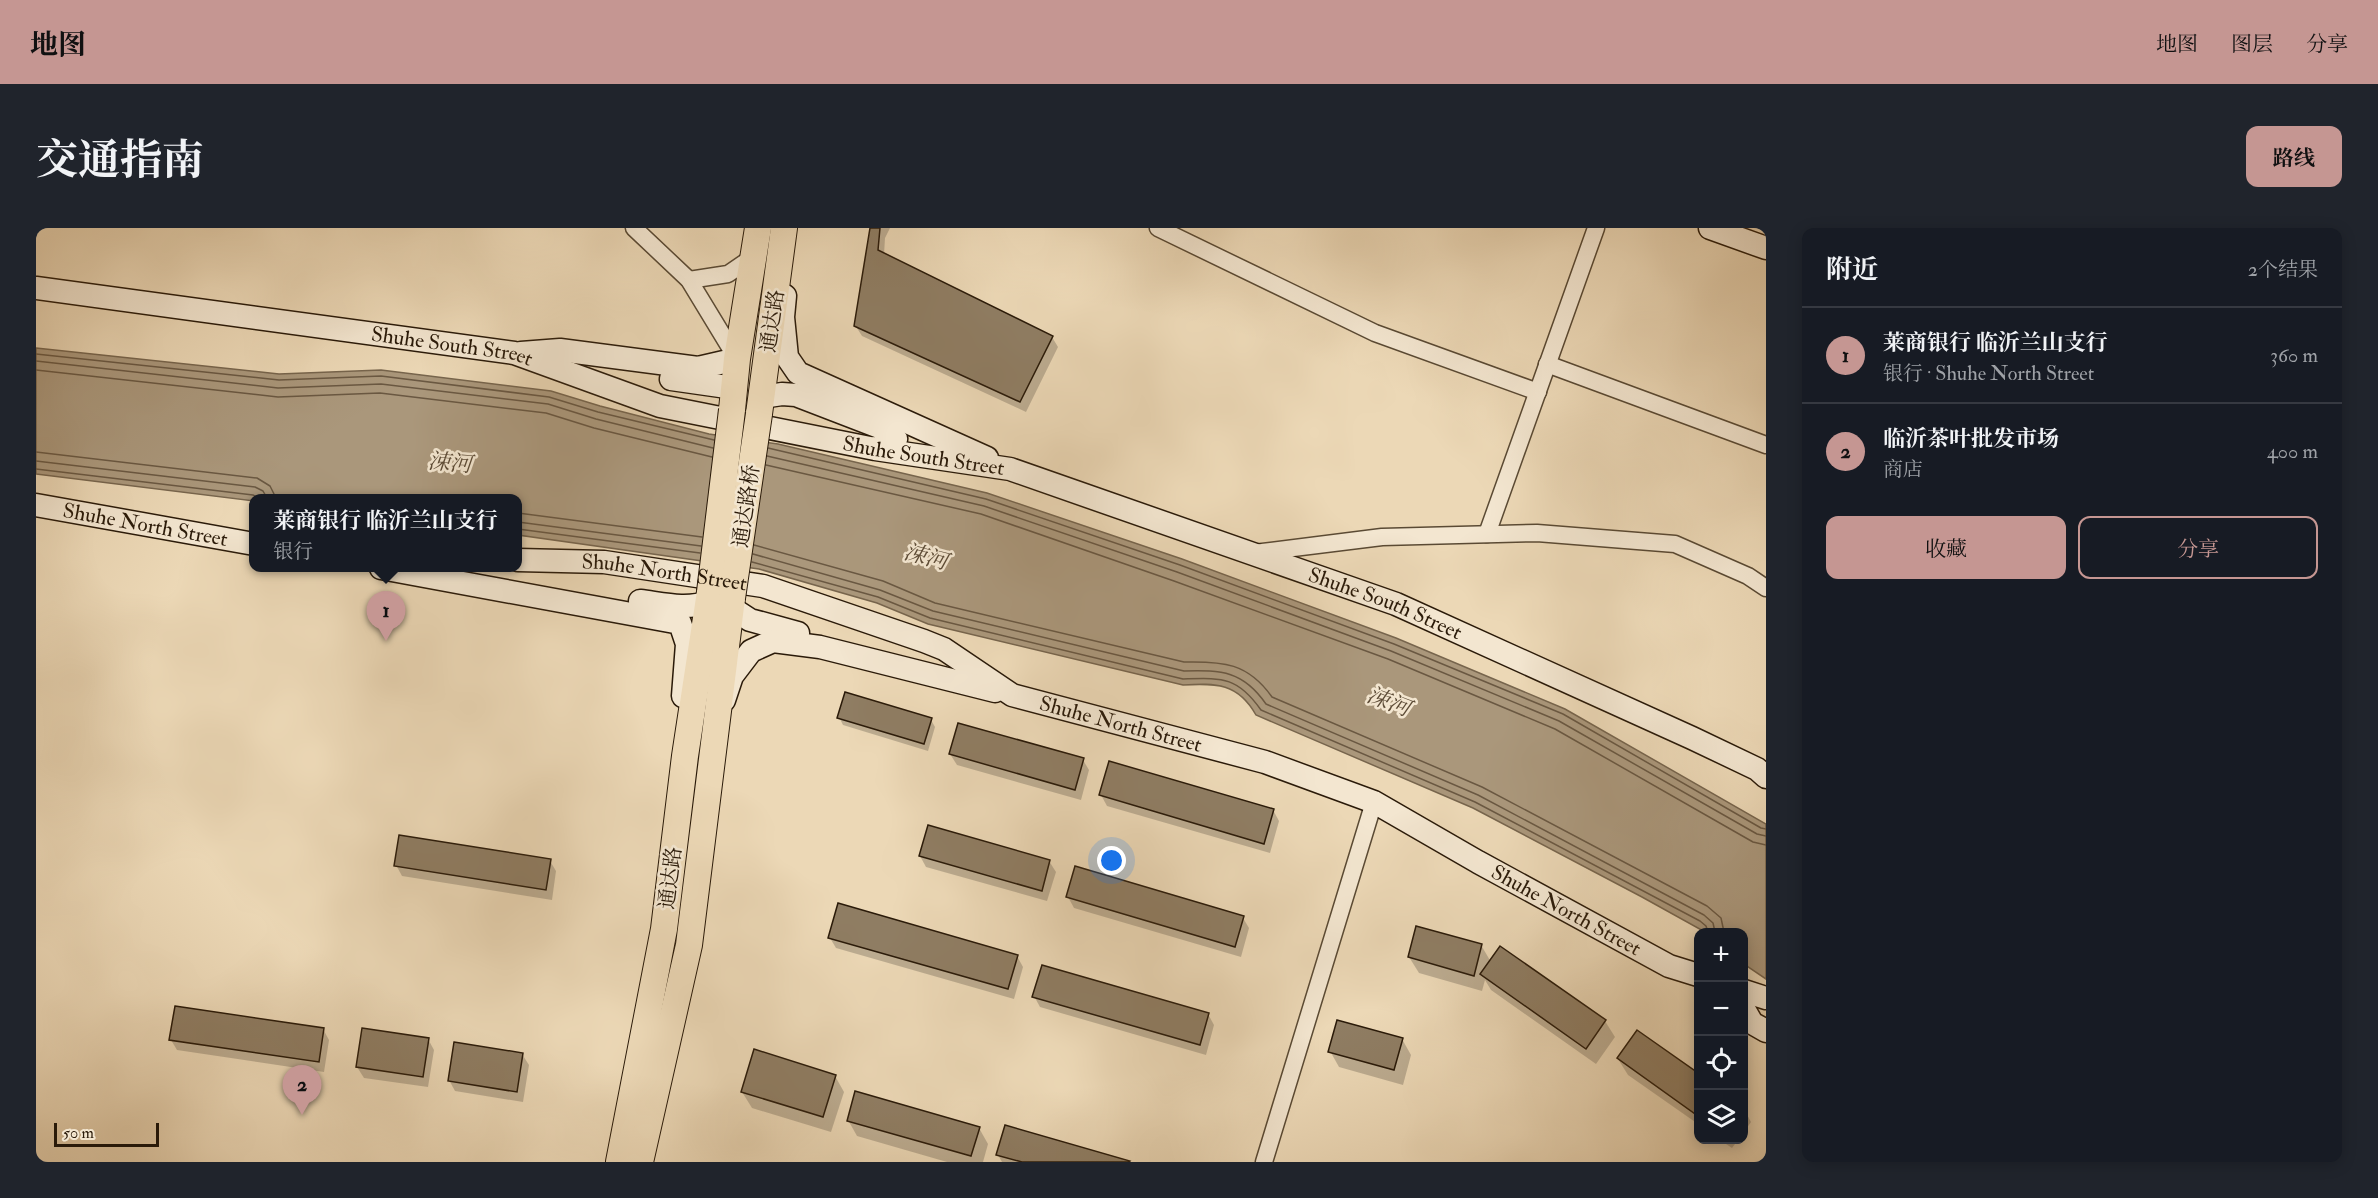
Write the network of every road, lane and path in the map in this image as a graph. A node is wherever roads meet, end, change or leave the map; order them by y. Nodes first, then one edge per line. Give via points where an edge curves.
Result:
1 (634, 228) edge
2 (758, 228) edge
3 (785, 228) edge
4 (1158, 228) edge
5 (1596, 228) edge
6 (1710, 228) edge
7 (1766, 248) edge
8 (753, 257) junction
9 (689, 280) junction
10 (36, 288) edge
11 (514, 353) junction
12 (736, 359) junction
13 (1547, 364) junction
14 (588, 382) junction
15 (1538, 392) junction
16 (733, 399) junction
17 (760, 406) junction
18 (1766, 445) edge
19 (874, 449) junction
20 (1010, 469) junction
21 (36, 505) edge
22 (1487, 534) junction
23 (249, 543) edge
24 (1252, 553) junction
25 (522, 560) edge
26 (408, 572) edge
27 (490, 572) edge
28 (1766, 588) edge
29 (720, 600) junction
30 (929, 643) junction
31 (1012, 695) junction
32 (718, 718) junction
33 (685, 756) junction
34 (1763, 772) edge
35 (1374, 802) junction
36 (1669, 966) junction
37 (1694, 974) edge
38 (1694, 986) edge
39 (1751, 1000) edge
40 (1748, 1030) edge
41 (1766, 1031) edge
42 (1766, 1043) edge
43 (619, 1162) edge
44 (640, 1162) edge
45 (1264, 1162) edge

1 - 9 street
2 - 8 main road, 通达路
3 - 17 main road, 通达路
3 - 20 main road via 789,251 783,317 787,357 798,373
4 - 15 street via 1375,333
5 - 13 street
6 - 7 main road
8 - 9 street via 728,274
8 - 12 main road, 通达路
9 - 12 street
10 - 11 main road, Shuhe South Street
11 - 12 main road via 560,350 698,368
11 - 14 main road, Shuhe South Street
12 - 16 main road, 通达路
13 - 15 street
13 - 18 street
14 - 16 main road via 585,369 603,368
14 - 19 main road, Shuhe South Street via 660,406
15 - 22 street
16 - 29 main road, 通达路桥, bridge
17 - 19 main road via 782,394 796,395 887,430 896,440 893,446
17 - 29 main road, 通达路桥, bridge
19 - 20 main road, Shuhe South Street
20 - 24 main road, Shuhe South Street
21 - 23 main road, Shuhe North Street
22 - 24 street via 1382,537
22 - 28 street via 1537,533 1675,544
24 - 34 main road, Shuhe South Street via 1396,604
25 - 30 main road, Shuhe North Street via 604,562 763,586
26 - 33 main road via 680,623 687,644 682,709
27 - 29 main road via 496,578 684,607
29 - 30 main road via 750,621 923,664 930,663 933,657
29 - 32 main road, 通达路
29 - 33 main road, 通达路
30 - 31 main road, Shuhe North Street
31 - 32 main road via 820,647 773,641 751,651 732,676
31 - 35 main road, Shuhe North Street via 1265,762
32 - 44 main road, 通达路 via 689,945
33 - 43 main road, 通达路 via 664,929
35 - 36 main road, Shuhe North Street
35 - 45 street
36 - 37 main road, Shuhe North Street
36 - 38 main road
39 - 41 main road via 1752,1023
40 - 42 main road

